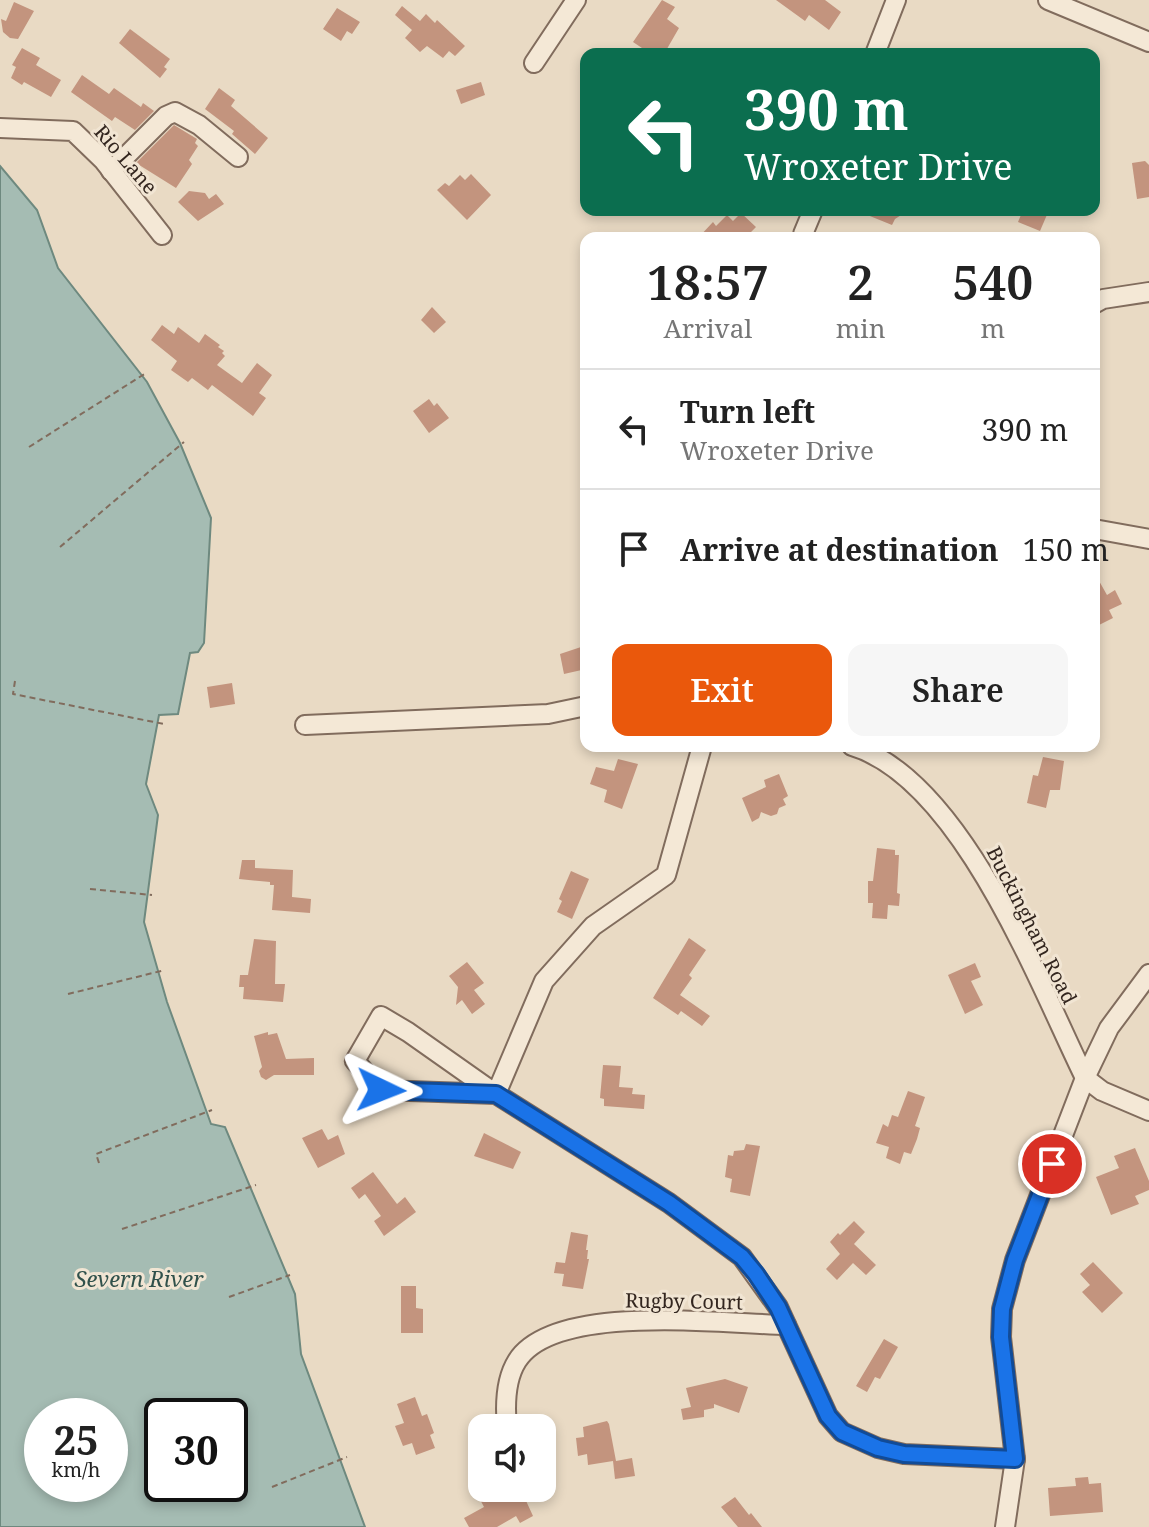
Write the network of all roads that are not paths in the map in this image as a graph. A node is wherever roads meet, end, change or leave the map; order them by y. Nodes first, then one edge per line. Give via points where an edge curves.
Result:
1 (576, 0) edge
2 (896, 0) edge
3 (1048, 0) edge
4 (1091, 8) edge
5 (1149, 42) edge
6 (877, 48) edge
7 (534, 63) dead end
8 (0, 128) edge
9 (238, 157) dead end
10 (111, 171) junction
11 (162, 235) dead end
12 (1149, 292) edge
13 (1100, 301) edge
14 (1100, 530) edge
15 (1149, 539) edge
16 (580, 707) edge
17 (305, 725) dead end
18 (700, 752) edge
19 (871, 752) edge
20 (1149, 974) edge
21 (1085, 1078) junction
22 (484, 1090) junction
23 (1149, 1111) edge
24 (786, 1325) junction
25 (508, 1414) edge
26 (1015, 1459) junction
27 (1005, 1527) edge

1 - 7 street
2 - 6 street
3 - 4 street
4 - 5 street
8 - 10 street, Rio Lane via 73,131
9 - 10 street via 175,112
10 - 11 street, Rio Lane
12 - 13 street
14 - 15 street
16 - 17 street via 548,714
18 - 22 street via 666,875 593,926 544,981
19 - 21 street, Buckingham Road via 914,784 979,865
20 - 21 street via 1109,1028
21 - 23 street
21 - 26 street via 1015,1260 1002,1309
22 - 22 street via 381,1090 355,1061 381,1016
22 - 24 street via 669,1203 742,1257
24 - 25 street, Rugby Court via 646,1319 552,1336 517,1361 509,1382
24 - 26 street via 828,1416 842,1432 904,1454
26 - 27 street

